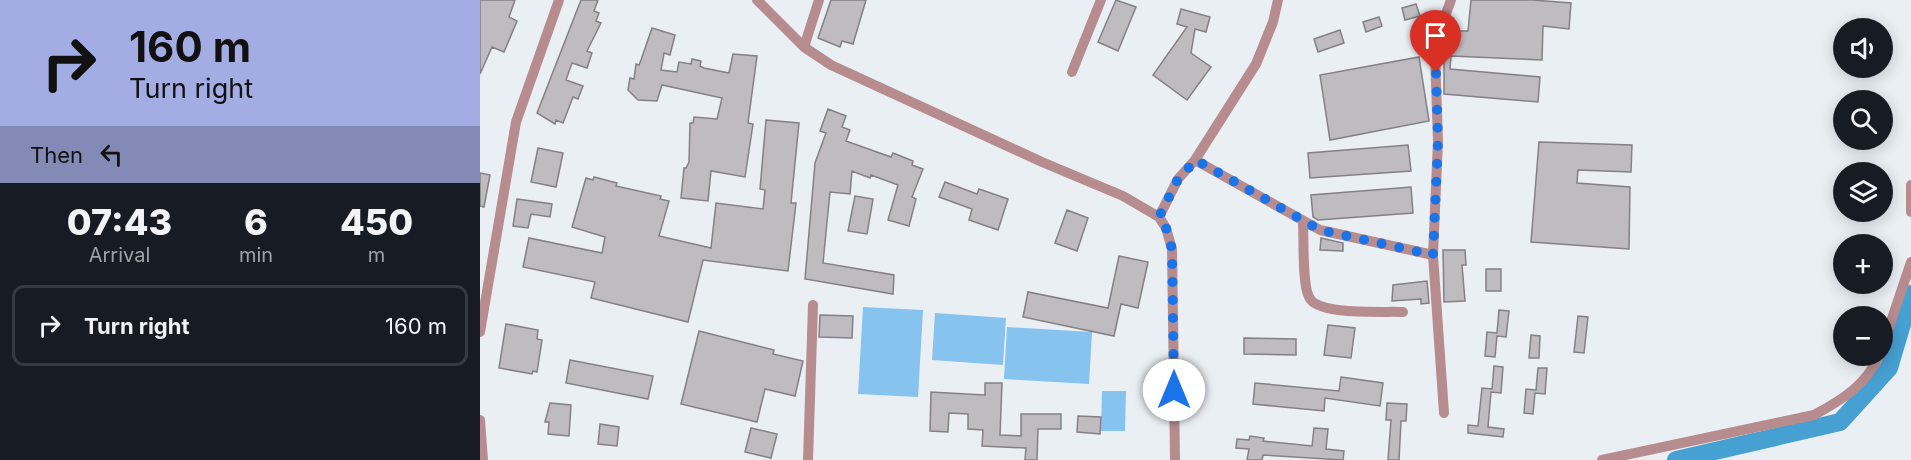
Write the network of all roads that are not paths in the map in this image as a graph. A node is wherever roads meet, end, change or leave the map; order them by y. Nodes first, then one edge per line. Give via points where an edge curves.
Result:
1 (559, 0) edge
2 (757, 0) edge
3 (819, 0) edge
4 (1101, 0) edge
5 (1278, 0) edge
6 (1451, 0) edge
7 (804, 47) junction
8 (1072, 72) dead end
9 (1196, 160) junction
10 (1911, 185) edge
11 (1911, 212) edge
12 (1159, 217) junction
13 (1303, 222) junction
14 (1433, 255) junction
15 (1911, 262) edge
16 (813, 305) dead end
17 (1403, 312) dead end
18 (1893, 315) edge
19 (480, 332) edge
20 (1875, 366) edge
21 (1444, 413) dead end
22 (480, 420) edge
23 (483, 460) edge
24 (808, 460) edge
25 (1175, 460) edge
26 (1602, 460) edge

1 - 19 street via 516,122
2 - 7 street
3 - 7 street
4 - 8 street
5 - 9 street via 1256,64
6 - 14 street via 1437,38
7 - 12 street via 831,65 1123,196
9 - 12 street via 1178,179
9 - 13 street
10 - 11 street
12 - 25 street via 1172,249
13 - 14 street
13 - 17 street via 1306,284 1314,303 1326,309
14 - 21 street
15 - 18 street
16 - 24 street
20 - 26 street via 1842,400 1814,415
22 - 23 street

